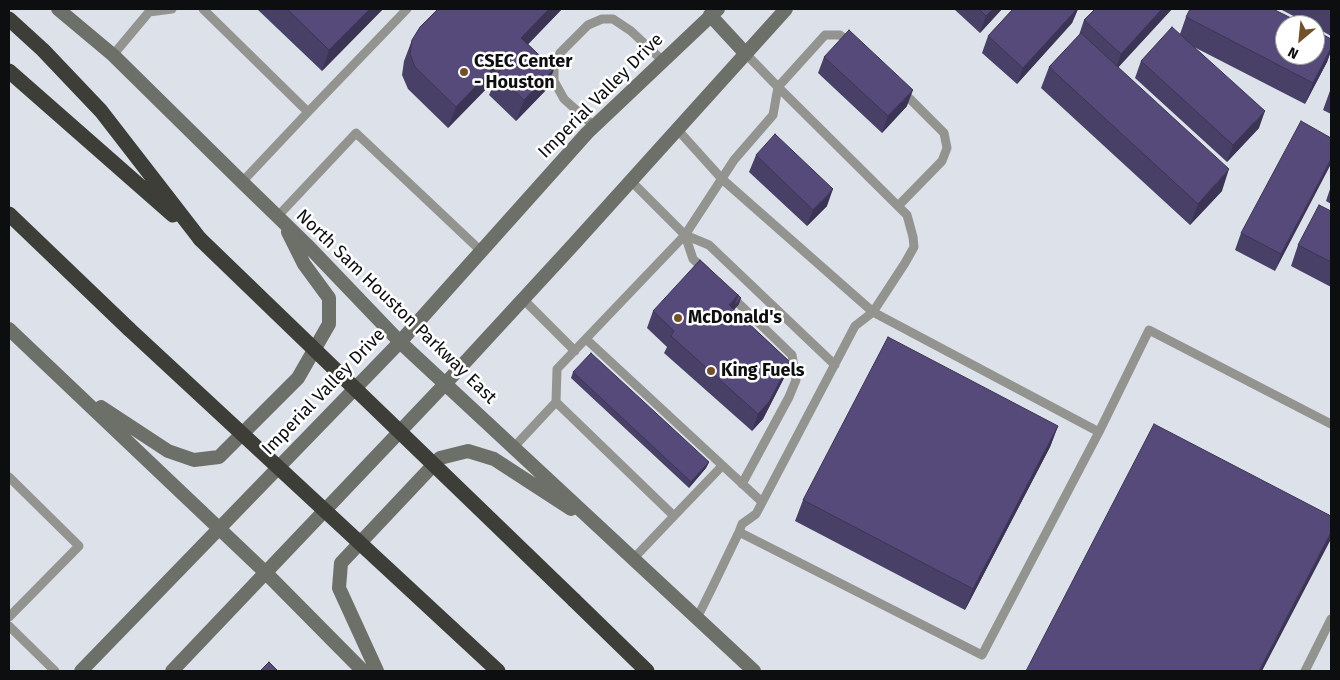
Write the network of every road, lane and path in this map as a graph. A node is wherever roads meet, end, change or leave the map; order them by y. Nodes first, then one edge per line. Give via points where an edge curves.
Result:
1 (58, 9) edge
2 (172, 9) edge
3 (203, 9) edge
4 (407, 9) edge
5 (786, 9) edge
6 (149, 11) edge
7 (714, 12) edge
8 (9, 19) edge
9 (859, 51) edge
10 (746, 54) junction
11 (113, 55) junction
12 (662, 60) junction
13 (9, 71) edge
14 (894, 83) edge
15 (778, 87) junction
16 (308, 112) junction
17 (594, 126) junction
18 (677, 130) junction
19 (722, 179) junction
20 (631, 180) junction
21 (242, 182) junction
22 (898, 206) junction
23 (9, 214) edge
24 (280, 220) junction
25 (685, 235) junction
26 (200, 239) junction
27 (481, 251) junction
28 (714, 279) edge
29 (721, 286) edge
30 (523, 299) junction
31 (873, 312) junction
32 (9, 329) edge
33 (586, 339) junction
34 (400, 342) junction
35 (575, 351) junction
36 (835, 365) junction
37 (445, 384) junction
38 (70, 385) junction
39 (556, 402) junction
40 (1331, 424) edge
41 (1099, 432) junction
42 (514, 447) junction
43 (722, 466) junction
44 (9, 477) edge
45 (742, 484) junction
46 (762, 502) junction
47 (674, 516) junction
48 (219, 528) junction
49 (603, 530) junction
50 (739, 532) junction
51 (634, 558) junction
52 (266, 573) junction
53 (9, 617) edge
54 (697, 618) junction
55 (1331, 619) edge
56 (9, 626) edge
57 (55, 671) edge
58 (81, 671) edge
59 (172, 671) edge
60 (363, 671) edge
61 (376, 671) edge
62 (498, 671) edge
63 (647, 671) edge
64 (754, 671) edge
65 (1305, 671) edge

1 - 11 main road, North Sam Houston Parkway East
2 - 6 lane
3 - 16 lane
4 - 16 lane
5 - 10 main road
6 - 11 lane
7 - 10 main road
7 - 12 main road, Imperial Valley Drive
8 - 26 highway via 101,111
9 - 15 lane via 840,35 825,35
10 - 15 lane
10 - 18 main road
11 - 21 main road, North Sam Houston Parkway East
12 - 17 main road, Imperial Valley Drive
12 - 17 lane via 613,19 602,19 588,25 560,53 554,65 554,81 564,99
13 - 26 highway
14 - 22 lane via 944,133 947,148 942,161
15 - 19 lane via 773,115
15 - 22 lane
16 - 21 lane
17 - 27 main road, Imperial Valley Drive
18 - 19 lane
18 - 20 main road
19 - 25 lane
19 - 31 lane
20 - 25 lane
20 - 30 main road
21 - 24 main road, North Sam Houston Parkway East
22 - 31 lane via 907,214 914,247
23 - 62 highway, bridge
24 - 27 lane via 356,133
24 - 34 main road, North Sam Houston Parkway East
24 - 38 main road via 304,264 329,298 329,324 298,378 220,457 194,460 168,451
25 - 28 lane via 693,259
25 - 33 lane
25 - 36 lane via 709,245
26 - 63 highway, bridge
27 - 34 main road, Imperial Valley Drive
29 - 45 lane via 792,355 796,380
30 - 35 lane
30 - 37 main road
31 - 36 lane via 856,326
31 - 41 lane
32 - 38 main road
33 - 35 lane
33 - 43 lane
34 - 37 main road, North Sam Houston Parkway East
34 - 48 main road, Imperial Valley Drive
35 - 39 lane via 557,369
36 - 46 lane
37 - 42 main road, North Sam Houston Parkway East
37 - 52 main road
38 - 48 main road
39 - 42 lane
39 - 47 lane
40 - 41 lane via 1149,330
41 - 50 lane via 982,655
42 - 49 main road, North Sam Houston Parkway East
43 - 45 lane
43 - 47 lane
44 - 53 lane via 79,546
45 - 46 lane
46 - 50 lane via 756,514 742,524
47 - 51 lane
48 - 52 main road
48 - 58 main road, Imperial Valley Drive
49 - 51 main road, North Sam Houston Parkway East
49 - 61 main road via 494,459 468,451 440,458 341,563 339,588
50 - 54 lane
51 - 54 main road, North Sam Houston Parkway East
52 - 59 main road
52 - 60 main road
54 - 64 main road, North Sam Houston Parkway East
55 - 65 lane
56 - 57 lane

